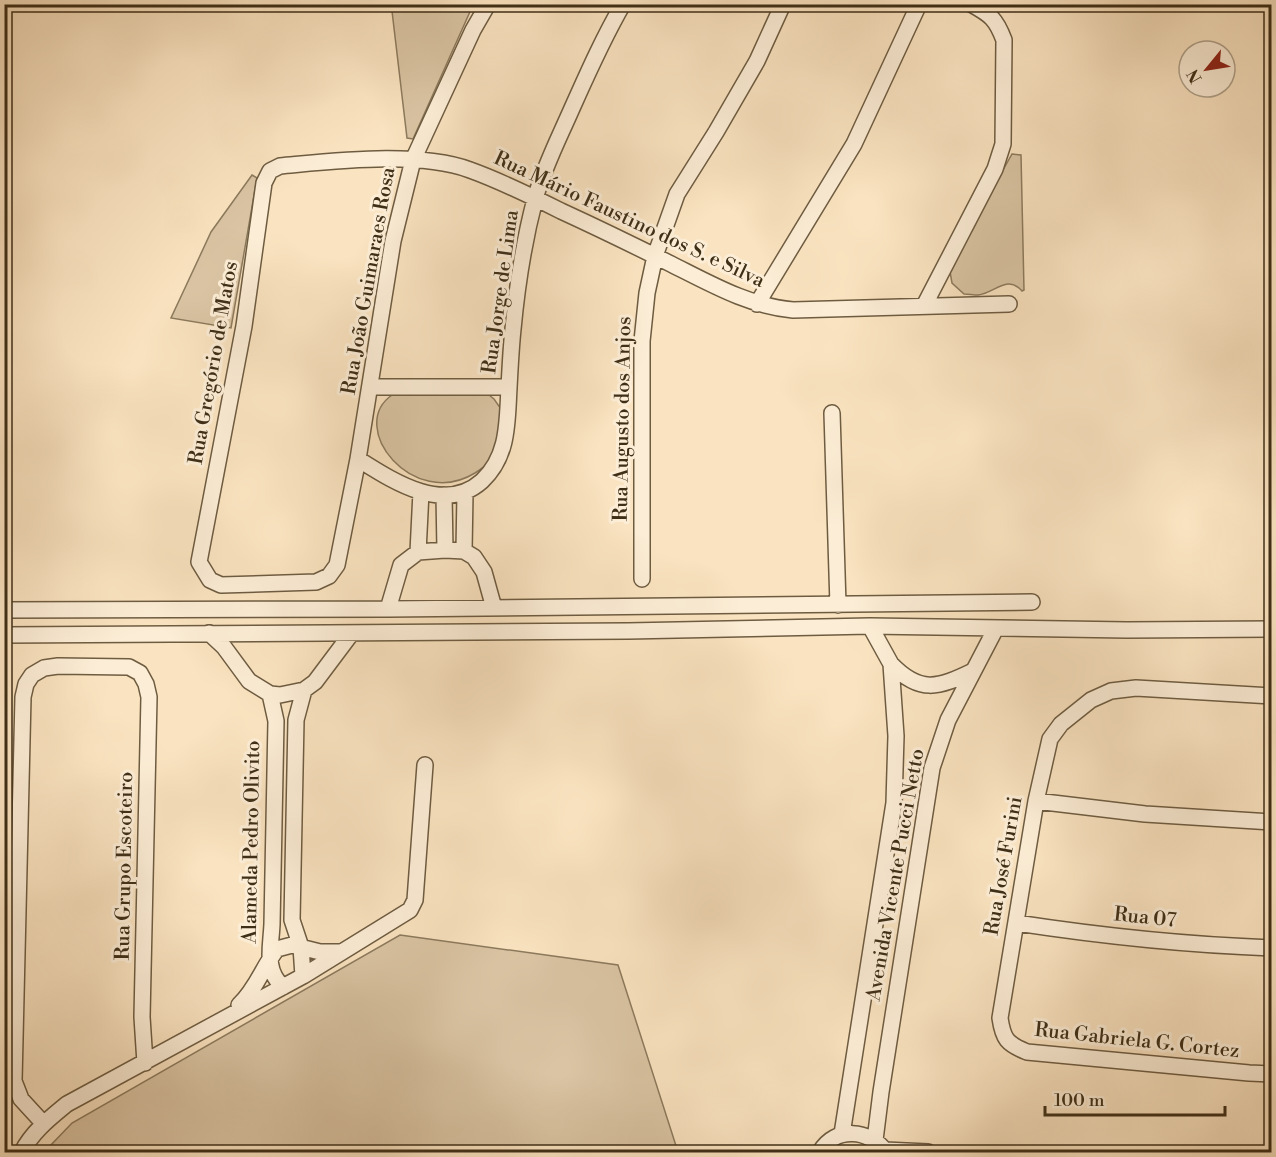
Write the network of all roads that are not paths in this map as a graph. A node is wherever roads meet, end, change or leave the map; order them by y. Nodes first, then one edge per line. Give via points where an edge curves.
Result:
1 (488, 4) edge
2 (623, 4) edge
3 (783, 4) edge
4 (919, 4) edge
5 (972, 4) edge
6 (413, 160) junction
7 (270, 171) joint
8 (535, 198) junction
9 (655, 256) junction
10 (757, 304) junction
11 (1009, 304) dead end
12 (924, 306) junction
13 (370, 387) junction
14 (508, 387) junction
15 (832, 413) dead end
16 (358, 459) junction
17 (420, 492) junction
18 (465, 493) junction
19 (444, 495) junction
20 (445, 550) junction
21 (464, 551) junction
22 (418, 552) junction
23 (329, 576) joint
24 (642, 579) dead end
25 (982, 602) junction
26 (1032, 602) dead end
27 (838, 605) junction
28 (628, 607) junction
29 (494, 608) junction
30 (388, 609) junction
31 (4, 610) edge
32 (165, 610) junction
33 (870, 626) junction
34 (959, 627) junction
35 (996, 628) junction
36 (1272, 629) edge
37 (628, 631) junction
38 (209, 633) junction
39 (165, 634) junction
40 (351, 634) junction
41 (4, 635) edge
42 (891, 664) junction
43 (973, 671) junction
44 (304, 690) junction
45 (270, 694) junction
46 (1272, 696) edge
47 (425, 765) dead end
48 (1035, 801) junction
49 (1272, 822) edge
50 (1016, 923) junction
51 (301, 947) junction
52 (1272, 948) edge
53 (339, 952) junction
54 (270, 958) junction
55 (303, 976) junction
56 (283, 987) junction
57 (228, 1015) junction
58 (1003, 1036) joint
59 (145, 1063) junction
60 (1272, 1074) edge
61 (44, 1123) junction
62 (842, 1134) junction
63 (882, 1148) edge
64 (22, 1152) edge
65 (820, 1152) edge
66 (928, 1152) edge

1 - 6 street, Rua João Guimaraes Rosa
2 - 8 street, Rua Jorge de Lima via 603,39
3 - 9 street, Rua Augusto dos Anjos via 757,61 677,194
4 - 10 street via 854,144
5 - 12 street via 990,14 1004,40 1004,144
6 - 7 street, Rua Mário Faustino dos S. e Silva via 361,159 280,166
6 - 8 street, Rua Mário Faustino dos S. e Silva via 469,169
6 - 13 street, Rua João Guimaraes Rosa via 393,241
7 - 23 street, Rua Gregório de Matos via 264,183 244,326 199,562 210,580 221,585 316,582
8 - 9 street, Rua Mário Faustino dos S. e Silva
8 - 14 street, Rua Jorge de Lima via 518,294
9 - 10 street, Rua Mário Faustino dos S. e Silva
9 - 24 street, Rua Augusto dos Anjos via 642,341
10 - 12 street, Rua Mário Faustino dos S. e Silva via 793,310
11 - 12 street, Rua Mário Faustino dos S. e Silva
13 - 14 street
13 - 16 street, Rua João Guimaraes Rosa
14 - 18 street, Rua Jorge de Lima via 507,428 496,464
15 - 27 street
16 - 17 street
16 - 23 street, Rua João Guimaraes Rosa via 337,565
17 - 19 street
17 - 22 street
18 - 19 street
18 - 21 street
19 - 20 street
20 - 21 street
20 - 22 street
21 - 29 street via 474,557 484,572
22 - 30 street via 401,565
25 - 26 street
25 - 27 street
25 - 34 street via 974,619
25 - 35 street
27 - 28 street
28 - 29 street
28 - 37 street
29 - 30 street
30 - 32 street
31 - 32 street
32 - 39 street
33 - 34 street
33 - 37 street
33 - 42 street, Avenida Vicente Pucci Netto
34 - 35 street
35 - 36 street
35 - 43 street, Avenida Vicente Pucci Netto
37 - 40 street
38 - 39 street
38 - 40 street
38 - 45 street via 249,681
39 - 41 street
40 - 44 street via 323,673
42 - 43 street via 903,676 926,686 952,681
42 - 62 street, Avenida Vicente Pucci Netto via 896,736 894,803
43 - 63 street, Avenida Vicente Pucci Netto via 948,720 932,768 881,1092
44 - 45 street
44 - 51 street via 296,720 292,920
45 - 54 street, Alameda Pedro Olivito via 276,721
46 - 48 street, Rua José Furini via 1128,689 1091,699 1060,724 1050,739
47 - 53 street via 415,900 400,918
48 - 49 street via 1144,814
48 - 50 street, Rua José Furini
50 - 52 street, Rua 07 via 1204,946
50 - 58 street, Rua José Furini via 1000,1018
51 - 53 street
51 - 54 street via 285,945
51 - 55 street
53 - 55 street
54 - 56 street, Alameda Pedro Olivito via 274,979
54 - 57 street via 256,986
55 - 56 street
56 - 57 street
57 - 59 street
58 - 60 street, Rua Gabriela G. Cortez via 1013,1047 1027,1052
59 - 61 street via 68,1104
59 - 61 street, Rua Grupo Escoteiro via 142,1017 149,697 146,684 140,673 129,667 44,668 32,675 23,697 14,1081 21,1099
61 - 64 street
62 - 63 street via 865,1135
62 - 65 street
63 - 66 street

